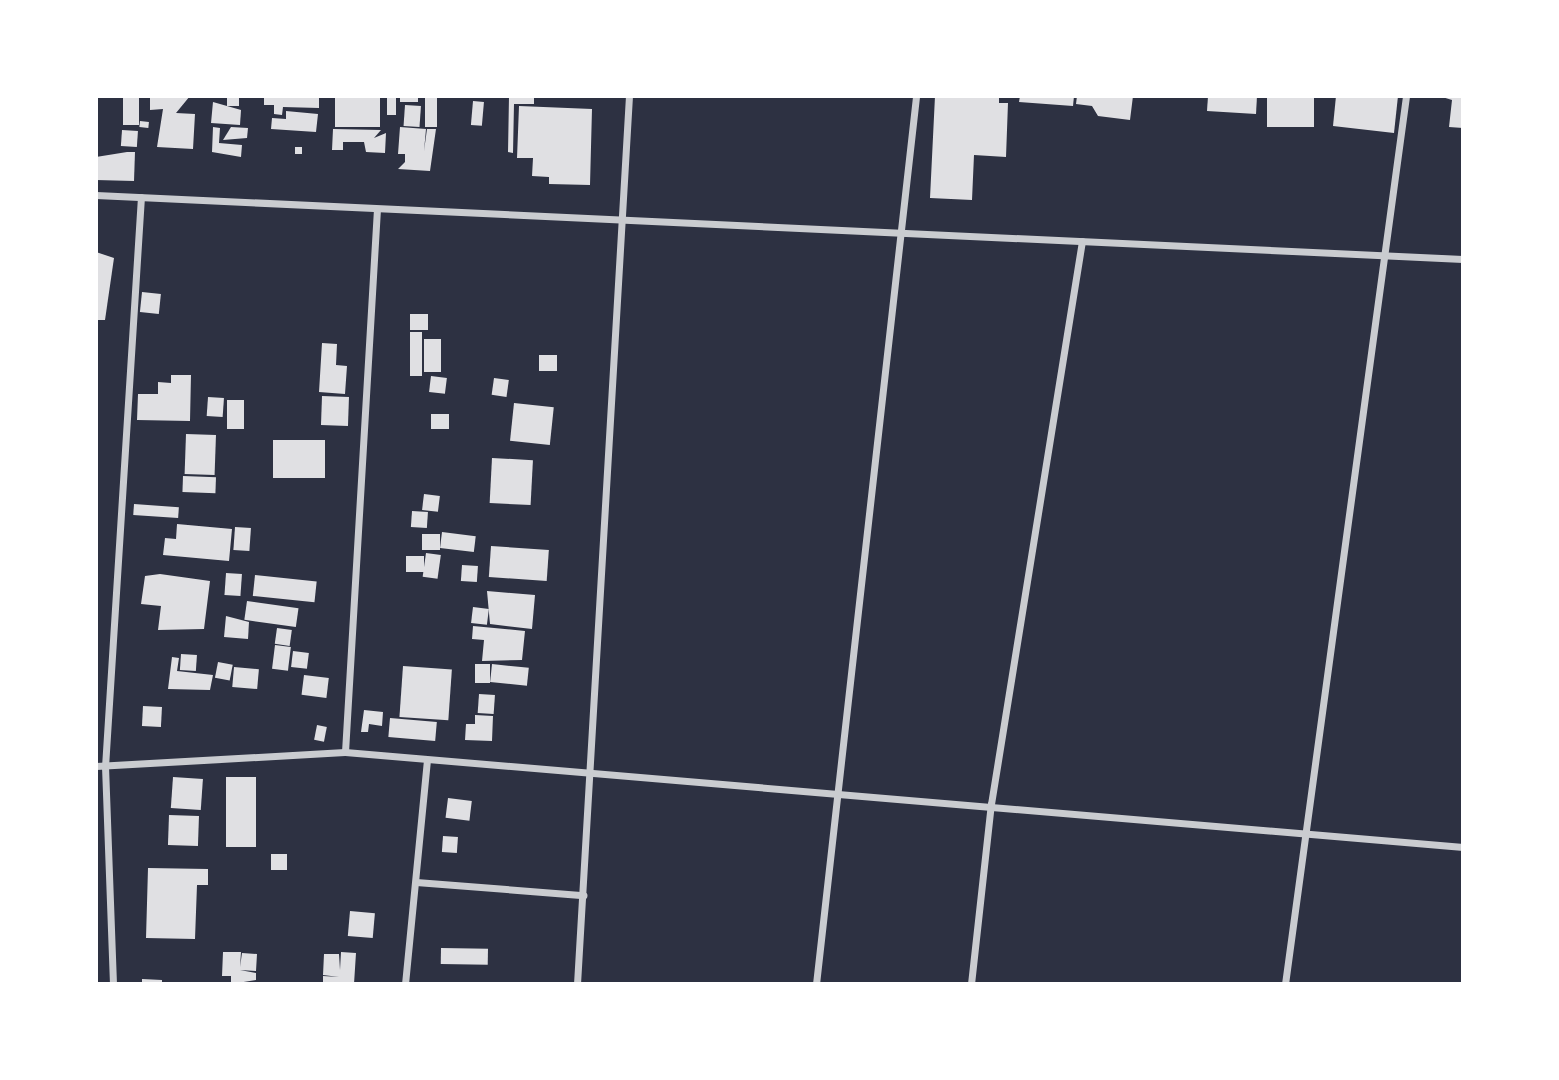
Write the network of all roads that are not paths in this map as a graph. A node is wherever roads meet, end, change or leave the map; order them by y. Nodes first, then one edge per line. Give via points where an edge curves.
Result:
1 (629, 96) edge
2 (916, 96) edge
3 (1406, 96) edge
4 (96, 195) edge
5 (141, 197) junction
6 (377, 209) junction
7 (620, 217) junction
8 (903, 229) junction
9 (1082, 241) junction
10 (1386, 255) junction
11 (1463, 259) edge
12 (345, 752) junction
13 (426, 761) junction
14 (96, 766) edge
15 (106, 767) junction
16 (590, 775) junction
17 (837, 790) junction
18 (991, 804) junction
19 (1307, 831) junction
20 (1463, 847) edge
21 (416, 882) junction
22 (583, 895) junction
23 (113, 984) edge
24 (405, 984) edge
25 (577, 984) edge
26 (816, 984) edge
27 (971, 984) edge
28 (1285, 984) edge

1 - 7 street
2 - 8 street
3 - 10 street
4 - 5 street
5 - 6 street
5 - 15 street
6 - 7 street
6 - 12 street
7 - 8 street
7 - 16 street
8 - 9 street
8 - 17 street
9 - 10 street
9 - 18 street
10 - 11 street
10 - 19 street
12 - 13 street
12 - 15 street
13 - 16 street
13 - 21 street
14 - 15 street
15 - 23 street
16 - 17 street
16 - 22 street
17 - 18 street
17 - 26 street
18 - 19 street
18 - 27 street
19 - 20 street
19 - 28 street
21 - 22 street
21 - 24 street
22 - 25 street

